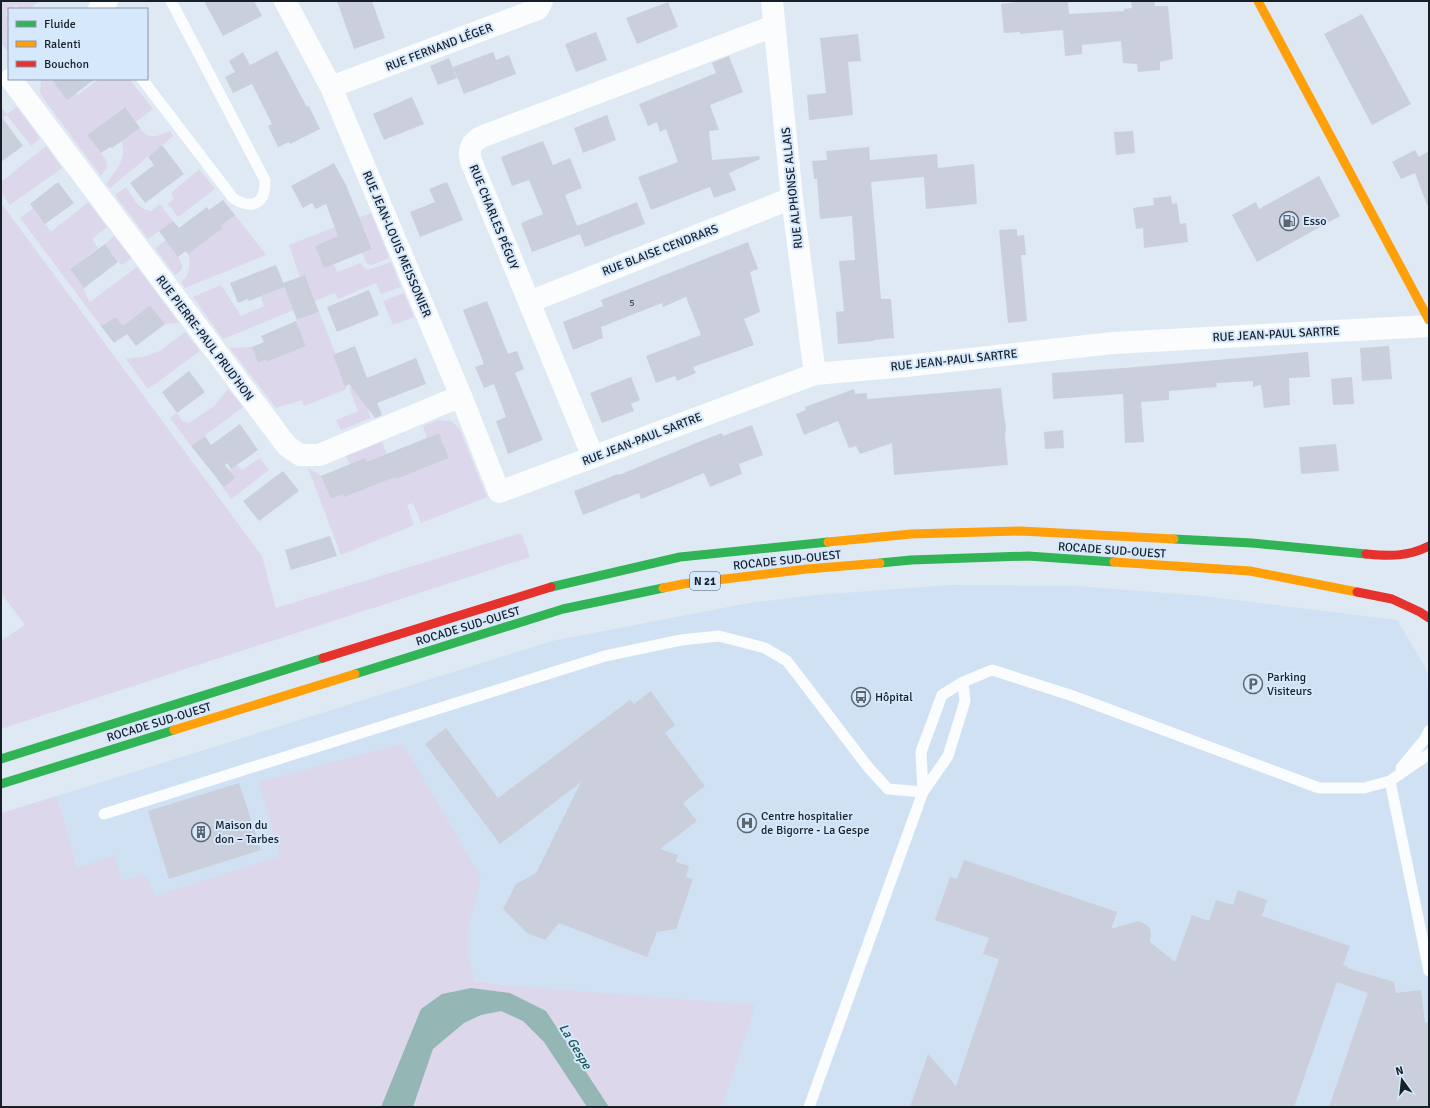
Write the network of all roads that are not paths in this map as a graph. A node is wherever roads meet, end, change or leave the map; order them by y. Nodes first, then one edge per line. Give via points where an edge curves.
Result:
1 (170, 1) edge
2 (285, 1) edge
3 (542, 1) edge
4 (772, 1) edge
5 (1258, 1) edge
6 (774, 26) junction
7 (143, 80) edge
8 (17, 81) edge
9 (331, 88) junction
10 (792, 198) junction
11 (529, 302) junction
12 (1429, 320) edge
13 (1429, 326) edge
14 (815, 374) junction
15 (460, 396) junction
16 (593, 457) junction
17 (499, 492) joint
18 (1429, 546) edge
19 (1429, 618) edge
20 (963, 682) junction
21 (1429, 731) edge
22 (1429, 754) edge
23 (1, 759) edge
24 (1390, 781) junction
25 (1, 784) edge
26 (923, 792) junction
27 (104, 814) dead end
28 (1429, 971) edge
29 (809, 1107) edge

1 - 7 lane via 265,180 266,189 258,202 241,204 233,198
2 - 9 street, RUE JEAN-LOUIS MEISSONIER
3 - 9 street, RUE FERNAND LÉGER via 538,9
4 - 6 street, RUE ALPHONSE ALLAIS
5 - 12 main road
6 - 10 street, RUE ALPHONSE ALLAIS
6 - 11 street, RUE CHARLES PÉGUY via 474,141 470,147 472,161
8 - 15 street, RUE PIERRE-PAUL PRUD'HON via 287,446 300,455 319,455
9 - 15 street, RUE JEAN-LOUIS MEISSONIER
10 - 11 street, RUE BLAISE CENDRARS
10 - 14 street, RUE ALPHONSE ALLAIS
11 - 16 street, RUE CHARLES PÉGUY
13 - 14 street, RUE JEAN-PAUL SARTRE via 1113,343
14 - 16 street, RUE JEAN-PAUL SARTRE
15 - 17 street, RUE JEAN-LOUIS MEISSONIER
16 - 17 street, RUE JEAN-PAUL SARTRE
18 - 23 main road, ROCADE SUD-OUEST / N 21 via 1418,552 1393,556 1252,543 1022,531 911,534 680,557 552,587
19 - 25 main road, ROCADE SUD-OUEST / N 21 via 1392,599 1250,571 1028,556 911,560 800,570 683,584 563,609
20 - 24 lane via 992,670 1073,696 1319,788 1364,788
20 - 26 lane via 965,701 948,756
20 - 26 lane via 942,695 934,716 921,752
21 - 24 lane
22 - 24 lane
24 - 28 lane
26 - 27 lane via 888,789 868,767 787,661 765,648 719,636 681,640 606,656
26 - 29 lane

